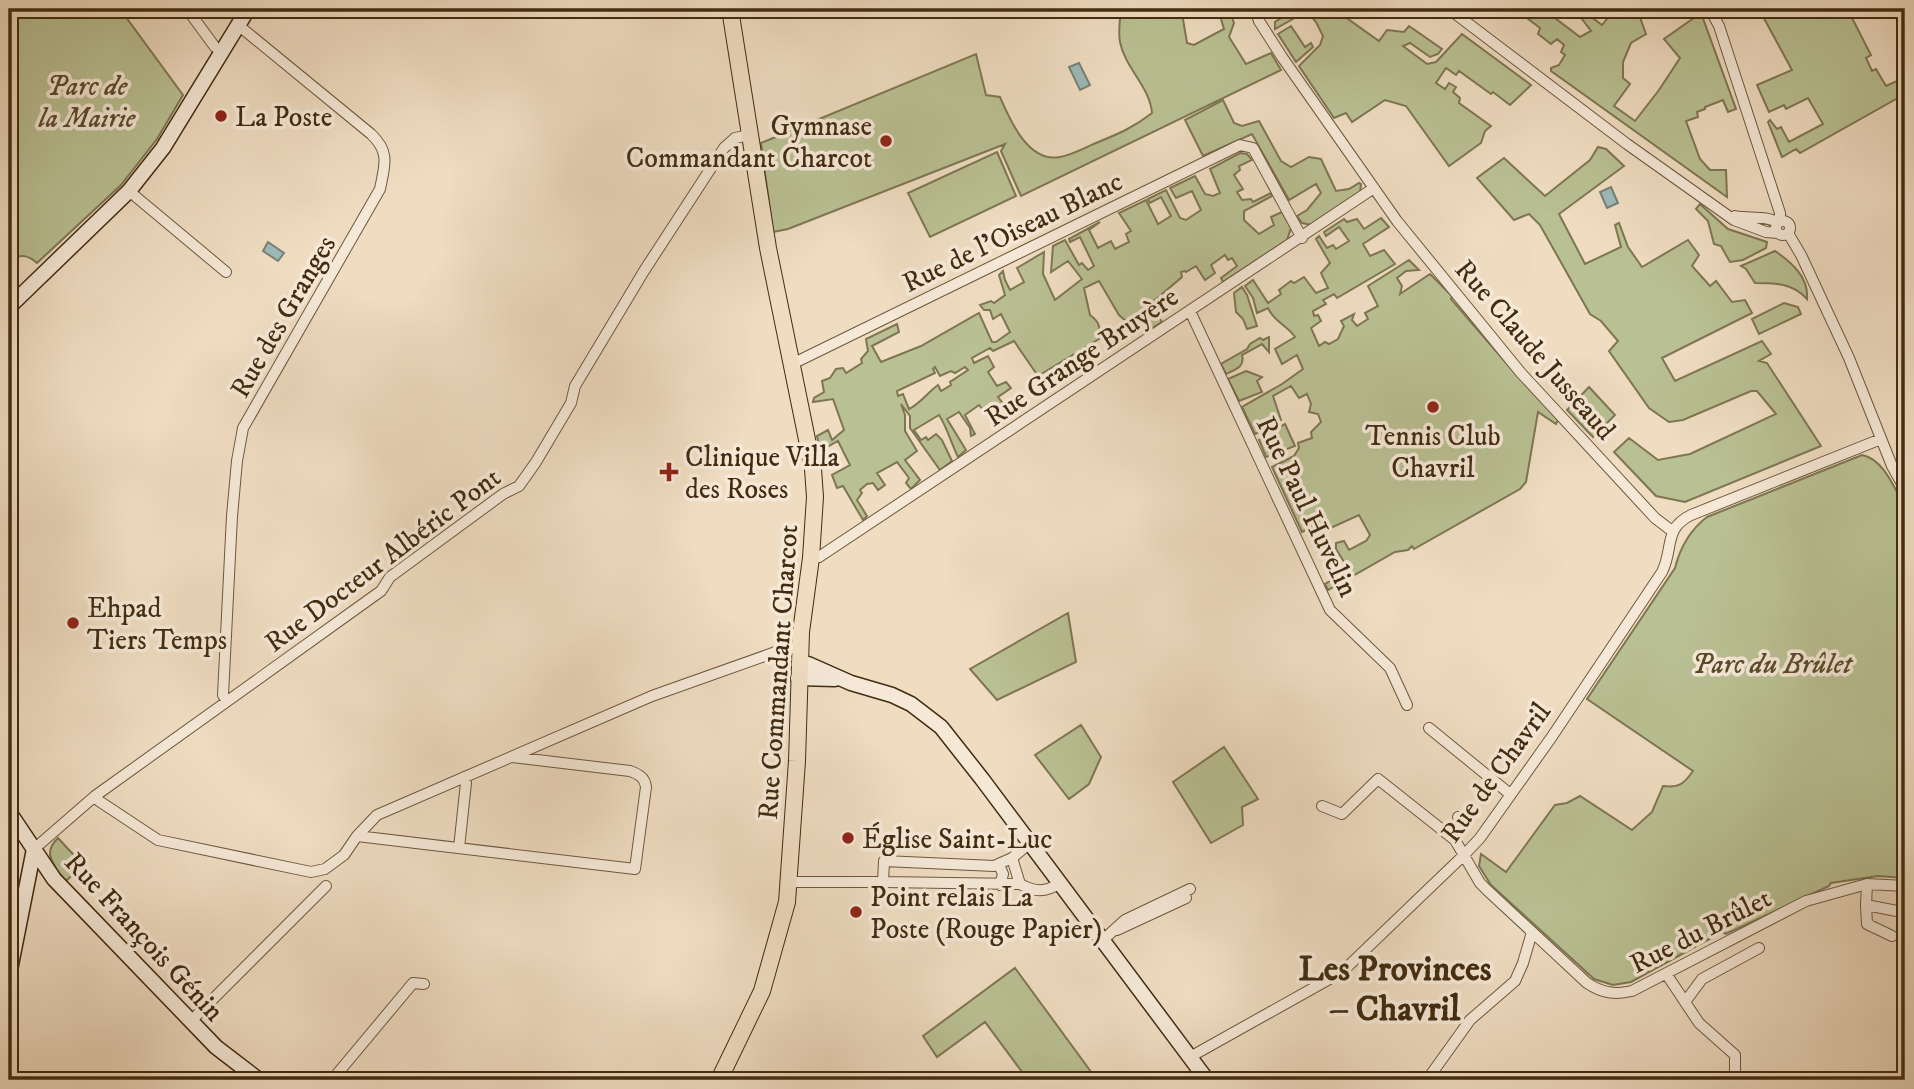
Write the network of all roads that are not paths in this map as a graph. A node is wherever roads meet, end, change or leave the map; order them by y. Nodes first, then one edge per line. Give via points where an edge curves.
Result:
1 (187, 9) edge
2 (248, 9) edge
3 (730, 9) edge
4 (1255, 9) edge
5 (1449, 9) edge
6 (1710, 9) edge
7 (238, 25) junction
8 (222, 51) junction
9 (749, 135) junction
10 (1374, 188) junction
11 (129, 191) junction
12 (1724, 212) junction
13 (1781, 228) junction
14 (1302, 238) junction
15 (226, 272) dead end
16 (9, 283) edge
17 (14, 302) edge
18 (1190, 311) junction
19 (792, 363) junction
20 (1881, 439) junction
21 (1905, 489) edge
22 (1672, 531) junction
23 (811, 558) junction
24 (802, 625) junction
25 (799, 664) junction
26 (840, 679) junction
27 (227, 701) junction
28 (1407, 705) dead end
29 (1429, 727) dead end
30 (509, 757) junction
31 (464, 777) junction
32 (1510, 794) junction
33 (95, 796) junction
34 (1322, 806) dead end
35 (9, 812) edge
36 (356, 836) junction
37 (1030, 843) junction
38 (459, 848) junction
39 (34, 849) junction
40 (1465, 855) junction
41 (1012, 858) junction
42 (999, 865) junction
43 (789, 882) junction
44 (883, 882) junction
45 (1060, 883) junction
46 (1020, 884) junction
47 (1867, 884) junction
48 (1000, 885) junction
49 (326, 886) dead end
50 (1905, 886) edge
51 (1866, 905) junction
52 (1902, 912) dead end
53 (1116, 930) junction
54 (1532, 932) junction
55 (1892, 936) dead end
56 (1103, 940) junction
57 (1759, 948) dead end
58 (9, 975) edge
59 (1667, 975) junction
60 (424, 984) dead end
61 (1685, 1002) junction
62 (191, 1021) junction
63 (1190, 1057) junction
64 (1737, 1078) edge
65 (253, 1079) edge
66 (332, 1080) edge
67 (719, 1080) edge
68 (1207, 1080) edge
69 (1427, 1080) edge

1 - 8 street
2 - 7 main road
3 - 9 main road, Rue Commandant Charcot
4 - 10 street, Rue Claude Jusseaud via 1282,57
5 - 12 street
6 - 13 street via 1756,135
7 - 8 main road
7 - 27 street, Rue des Granges via 371,134 385,154 380,189 243,428 232,516 223,695
8 - 11 main road via 163,148
9 - 19 main road, Rue Commandant Charcot
9 - 27 street, Rue Docteur Albéric Pont via 735,138 724,148 663,241 519,486
10 - 14 street, Rue Grange Bruyère
10 - 22 street, Rue Claude Jusseaud via 1521,373
11 - 15 street
11 - 17 main road
12 - 13 street via 1748,226
12 - 13 street via 1749,219 1772,218
13 - 20 street via 1801,255
14 - 18 street, Rue Grange Bruyère
14 - 19 street, Rue de l'Oiseau Blanc via 1253,148 1240,145
16 - 17 street
18 - 23 street, Rue Grange Bruyère via 819,557
18 - 28 street, Rue Paul Huvelin via 1330,610 1390,668
19 - 23 main road, Rue Commandant Charcot via 813,468
20 - 21 street
20 - 22 street via 1691,515
22 - 32 street, Rue de Chavril via 1662,572
23 - 24 main road, Rue Commandant Charcot
24 - 25 main road, Rue Commandant Charcot
24 - 26 main road via 809,650
25 - 26 main road
25 - 30 street via 780,650 652,696
25 - 43 main road, Rue Commandant Charcot
26 - 37 main road via 892,695 927,715 958,747
27 - 33 street, Rue Docteur Albéric Pont
29 - 32 street
30 - 31 street
30 - 38 street via 639,775 646,787 635,869
31 - 36 street via 377,815
31 - 38 street
32 - 40 street, Rue de Chavril
33 - 36 street via 158,840 311,872 325,869 344,855
33 - 39 street, Rue Docteur Albéric Pont
34 - 40 street, Rue du Brûlet via 1342,814 1378,779 1455,840
35 - 39 main road, Rue François Génin
36 - 38 street
37 - 41 street
37 - 45 main road
39 - 58 main road
39 - 62 main road, Rue François Génin via 54,879
40 - 54 street, Rue du Brûlet via 1480,883
40 - 63 street, Rue de Chavril via 1342,972
41 - 42 street
41 - 46 street
42 - 44 street via 884,861
42 - 48 street via 1003,874
43 - 44 street
43 - 67 main road, Rue Commandant Charcot via 762,991
44 - 48 street
45 - 46 street via 1042,892
45 - 56 main road
46 - 48 street
47 - 50 street, Rue du Brûlet
47 - 51 street
47 - 59 street, Rue du Brûlet via 1806,901
49 - 62 street
51 - 52 street
51 - 55 street via 1867,924
53 - 53 street via 1193,895 1190,889 1125,920
53 - 56 street
54 - 59 street, Rue du Brûlet via 1587,983 1605,992 1632,991
54 - 69 street via 1515,981 1471,1020
56 - 63 main road
57 - 61 street via 1702,979
59 - 61 street
60 - 66 street via 413,983
61 - 64 street via 1699,1024 1735,1055
62 - 65 main road, Rue François Génin
63 - 68 main road

